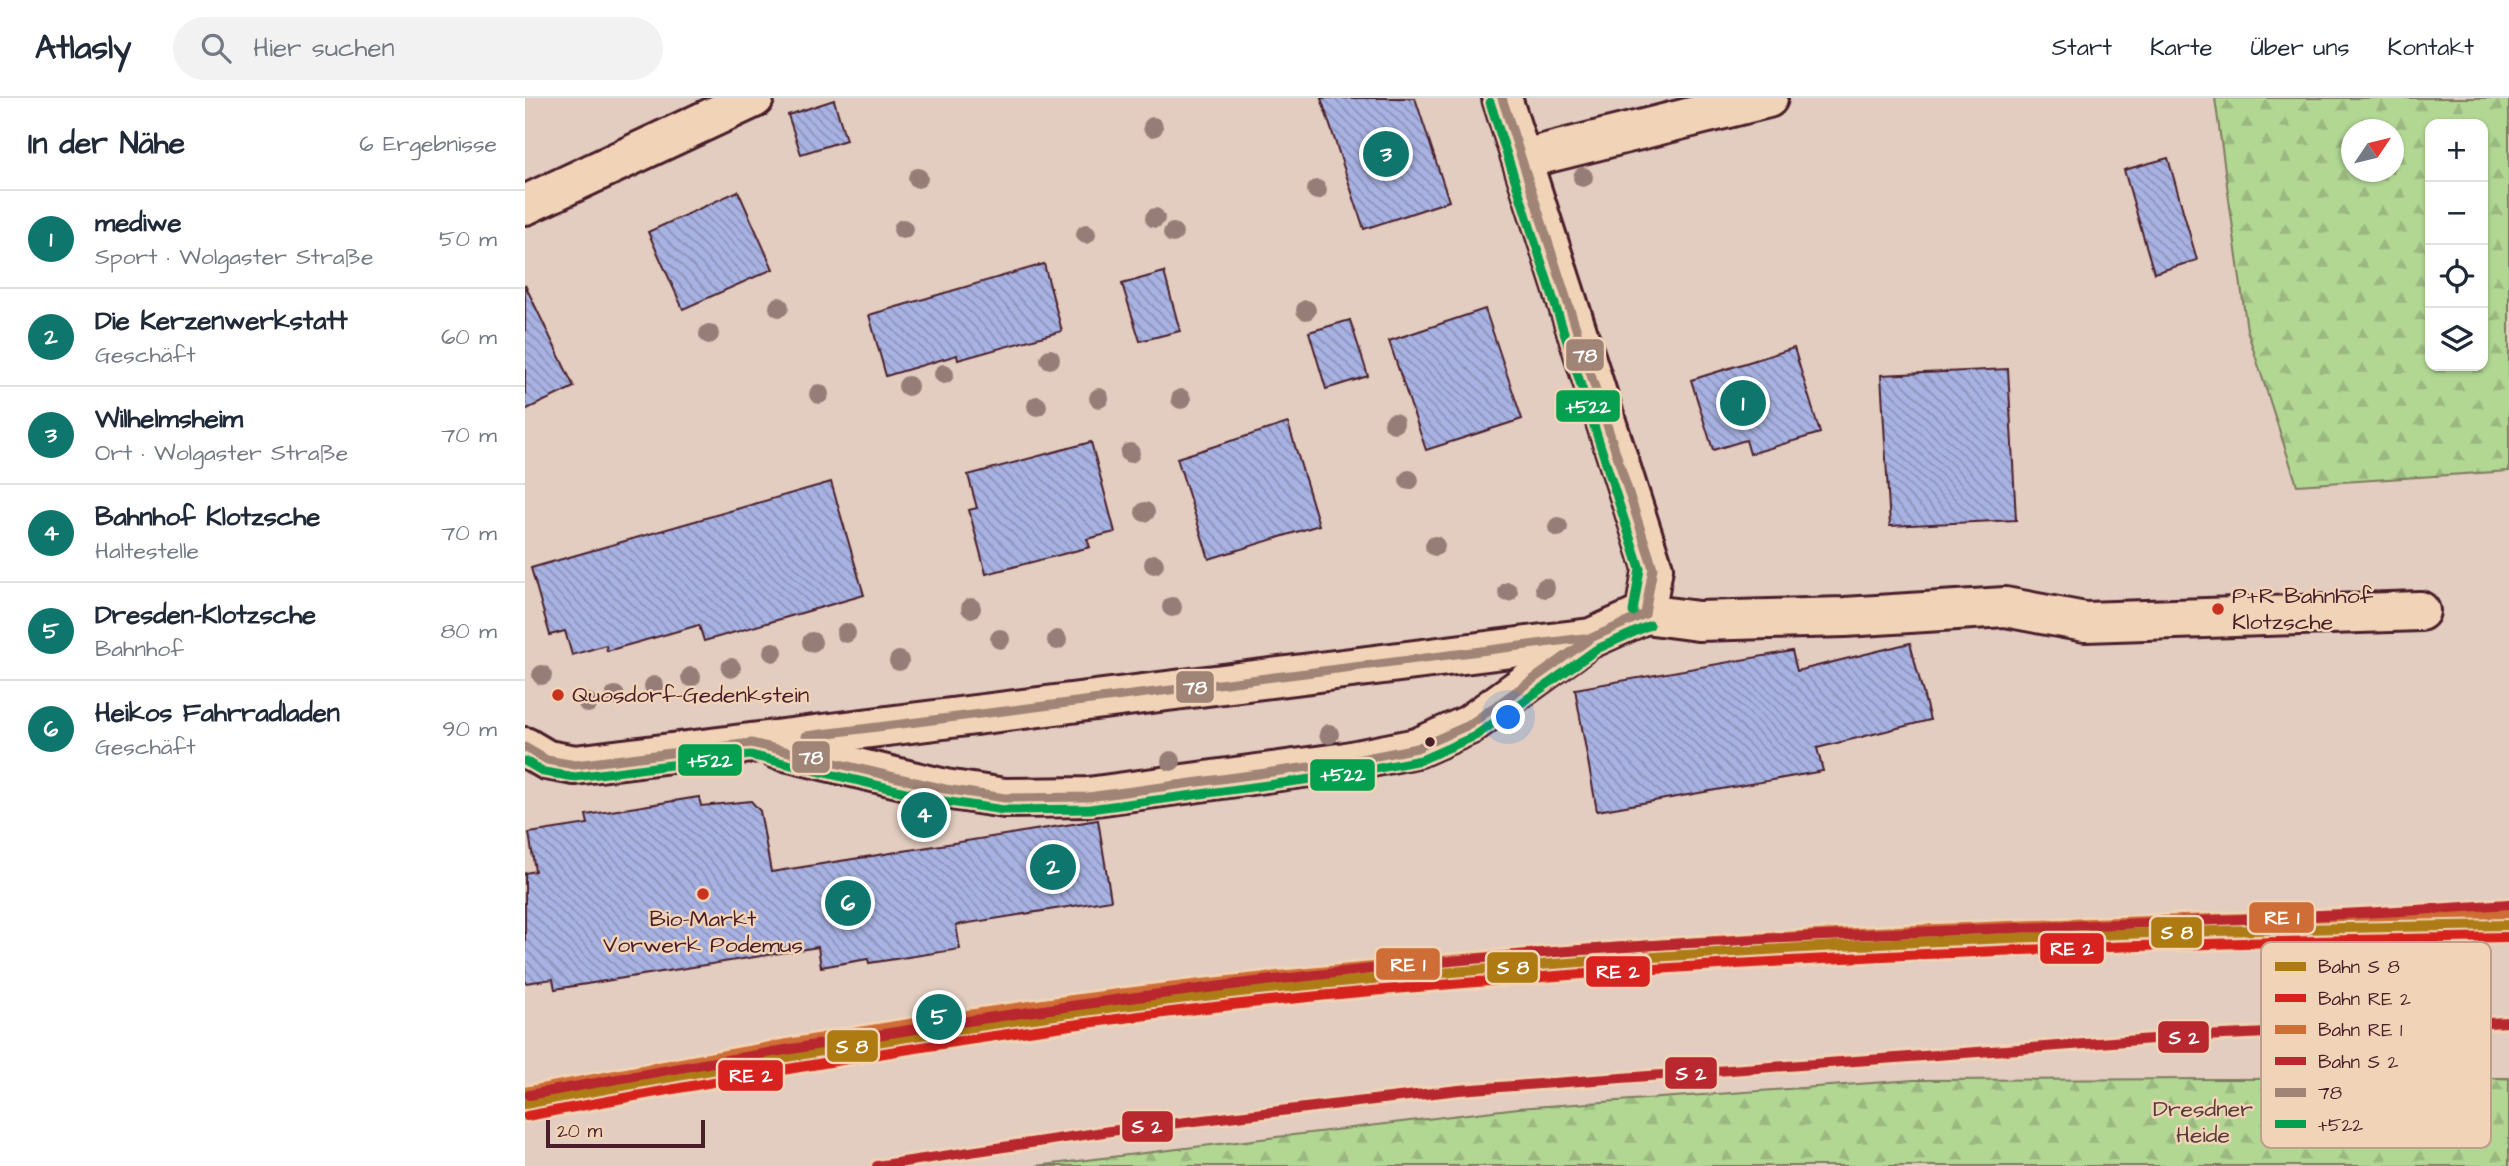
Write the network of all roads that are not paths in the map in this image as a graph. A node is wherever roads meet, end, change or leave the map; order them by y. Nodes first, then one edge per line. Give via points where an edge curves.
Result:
1 (754, 98) edge
2 (1502, 98) edge
3 (1768, 98) edge
4 (1523, 159) junction
5 (525, 205) edge
6 (2420, 611) dead end
7 (1645, 614) junction
8 (1591, 638) junction
9 (751, 743) junction
10 (525, 747) edge

1 - 5 street
2 - 4 street
3 - 4 street
4 - 7 street via 1653,568
6 - 7 street via 2085,622 2005,607 1698,621
7 - 8 street
8 - 9 street
8 - 9 street via 1469,725 1417,748 1088,797 1005,798 957,791
9 - 10 street via 575,765 547,760

